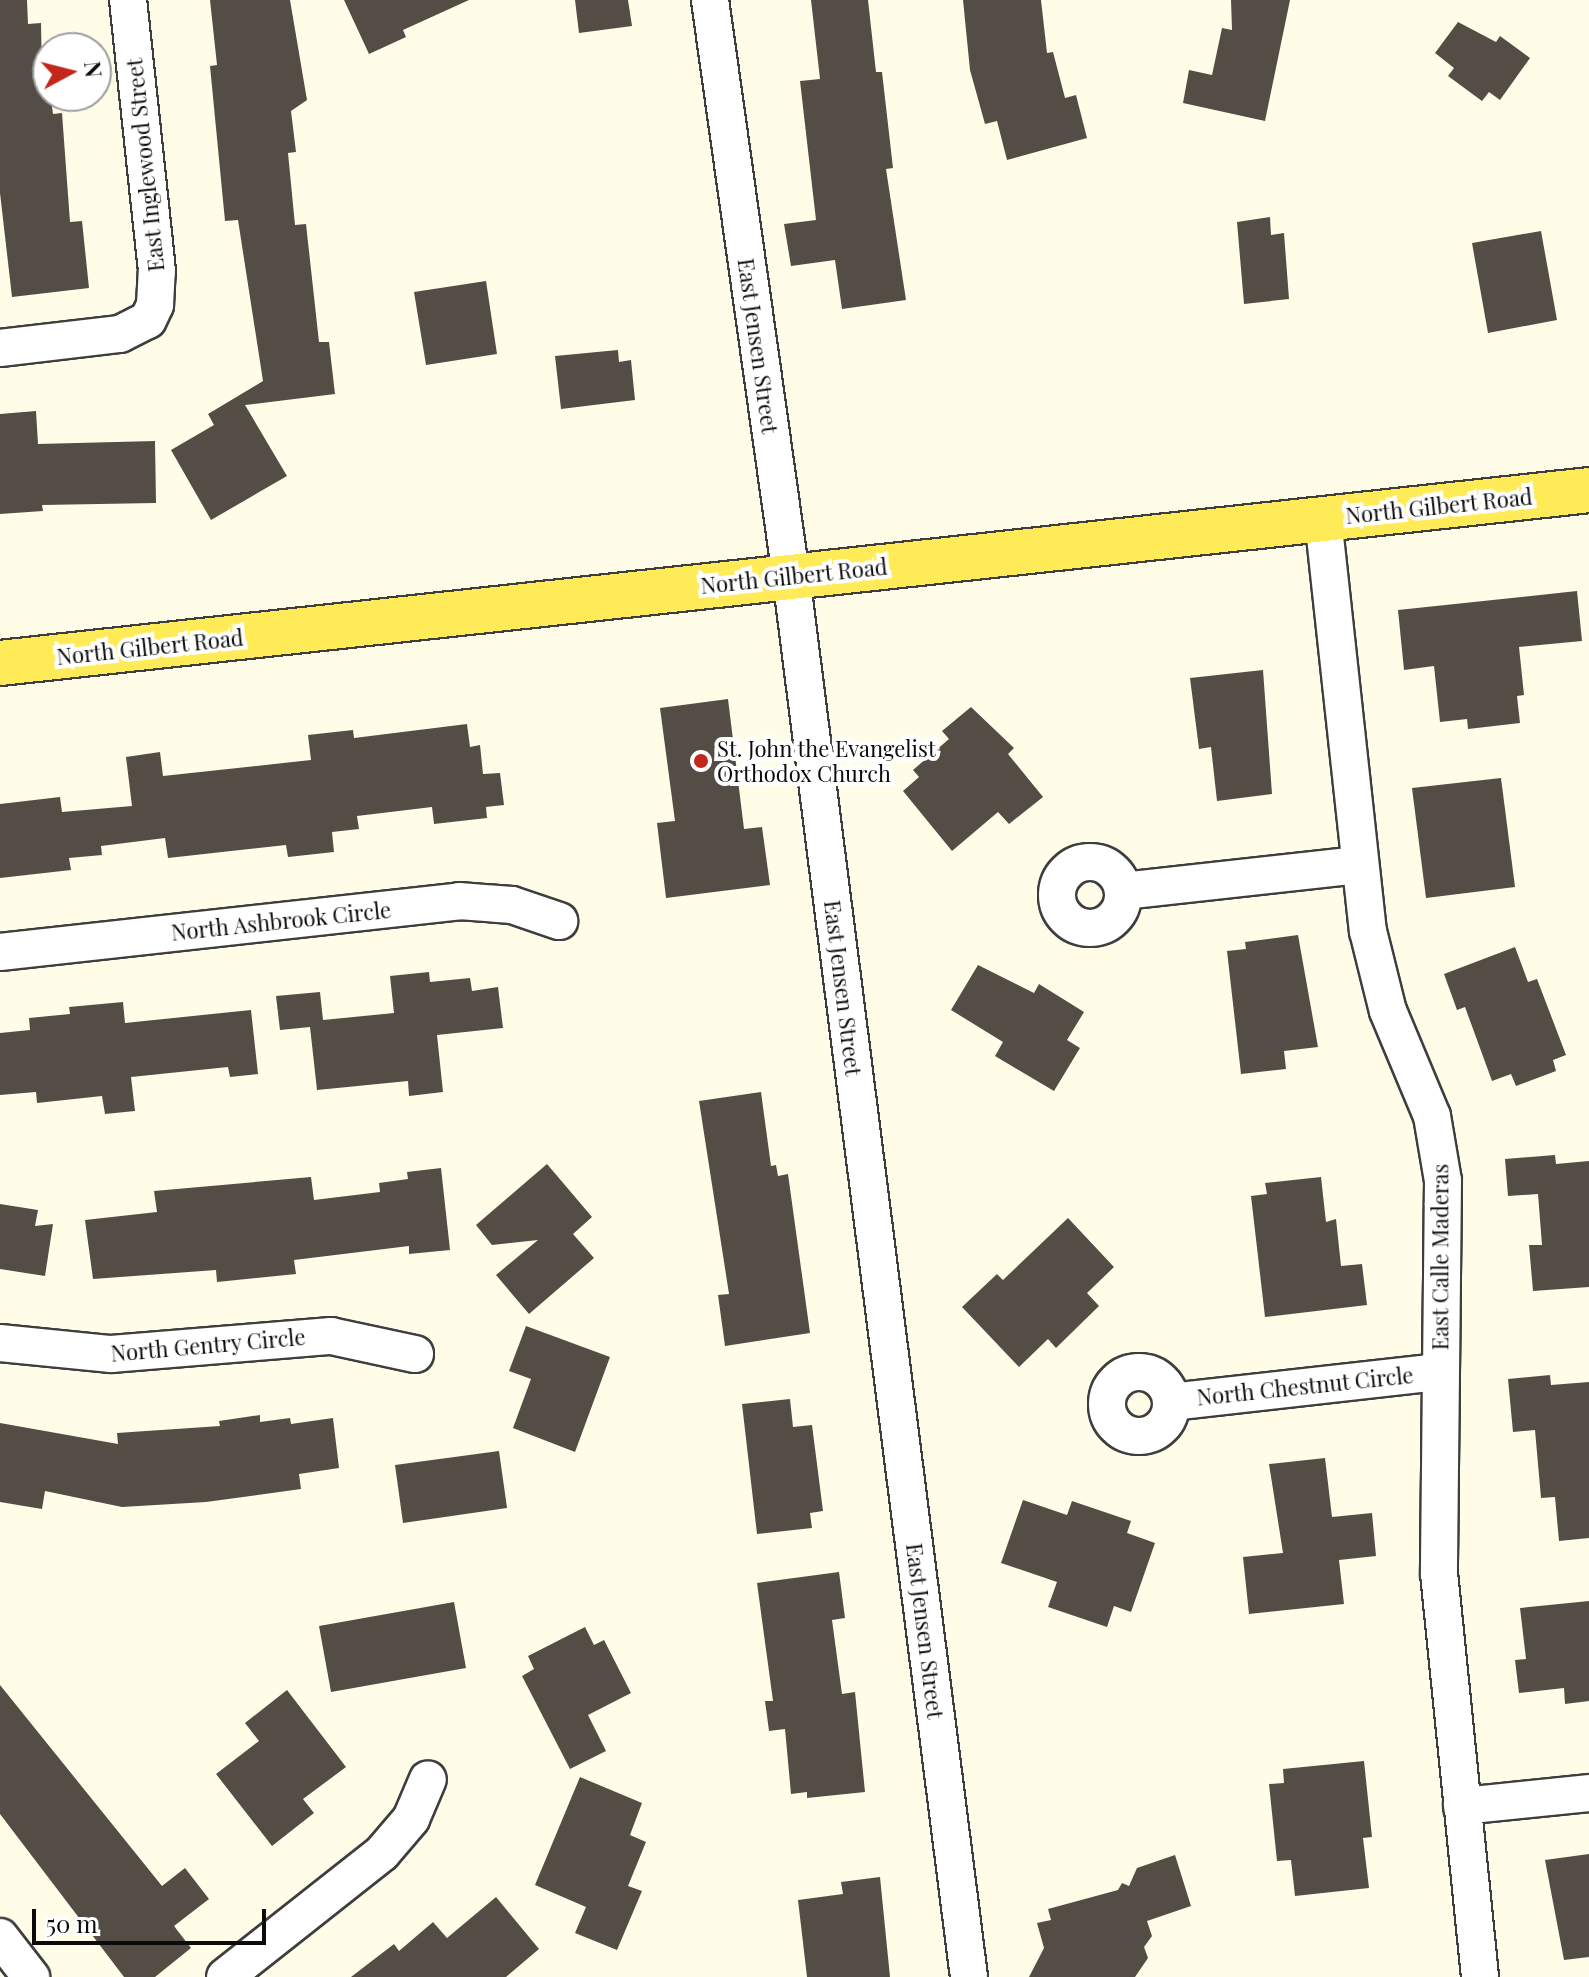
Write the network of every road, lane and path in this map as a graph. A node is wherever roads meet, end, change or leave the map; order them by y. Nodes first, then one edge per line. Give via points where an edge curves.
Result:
1 (128, 0) edge
2 (710, 0) edge
3 (0, 348) edge
4 (1589, 490) edge
5 (1323, 518) junction
6 (791, 576) junction
7 (0, 663) edge
8 (1359, 865) junction
9 (1123, 891) dead end
10 (559, 921) dead end
11 (0, 952) edge
12 (0, 1343) edge
13 (415, 1354) dead end
14 (1439, 1372) junction
15 (1171, 1402) dead end
16 (428, 1779) dead end
17 (1589, 1793) edge
18 (1462, 1806) junction
19 (0, 1937) edge
20 (1487, 1972) edge
21 (31, 1977) edge
22 (225, 1977) edge
23 (969, 1977) edge

1 - 3 street, East Inglewood Street via 157,271 155,305 148,320 120,334
2 - 6 street, East Jensen Street
4 - 5 main road, North Gilbert Road
5 - 6 main road, North Gilbert Road
5 - 8 street, East Calle Maderas
6 - 7 main road, North Gilbert Road
6 - 23 street, East Jensen Street
8 - 9 street
8 - 14 street, East Calle Maderas via 1379,982 1421,1086 1439,1148
10 - 11 street, North Ashbrook Circle via 512,905 459,901
12 - 13 street, North Gentry Circle via 111,1354 331,1336
14 - 15 street, North Chestnut Circle
14 - 18 street, East Calle Maderas via 1439,1573
16 - 22 street via 411,1819 390,1845
17 - 18 street
18 - 20 street, East Calle Maderas
19 - 21 street

